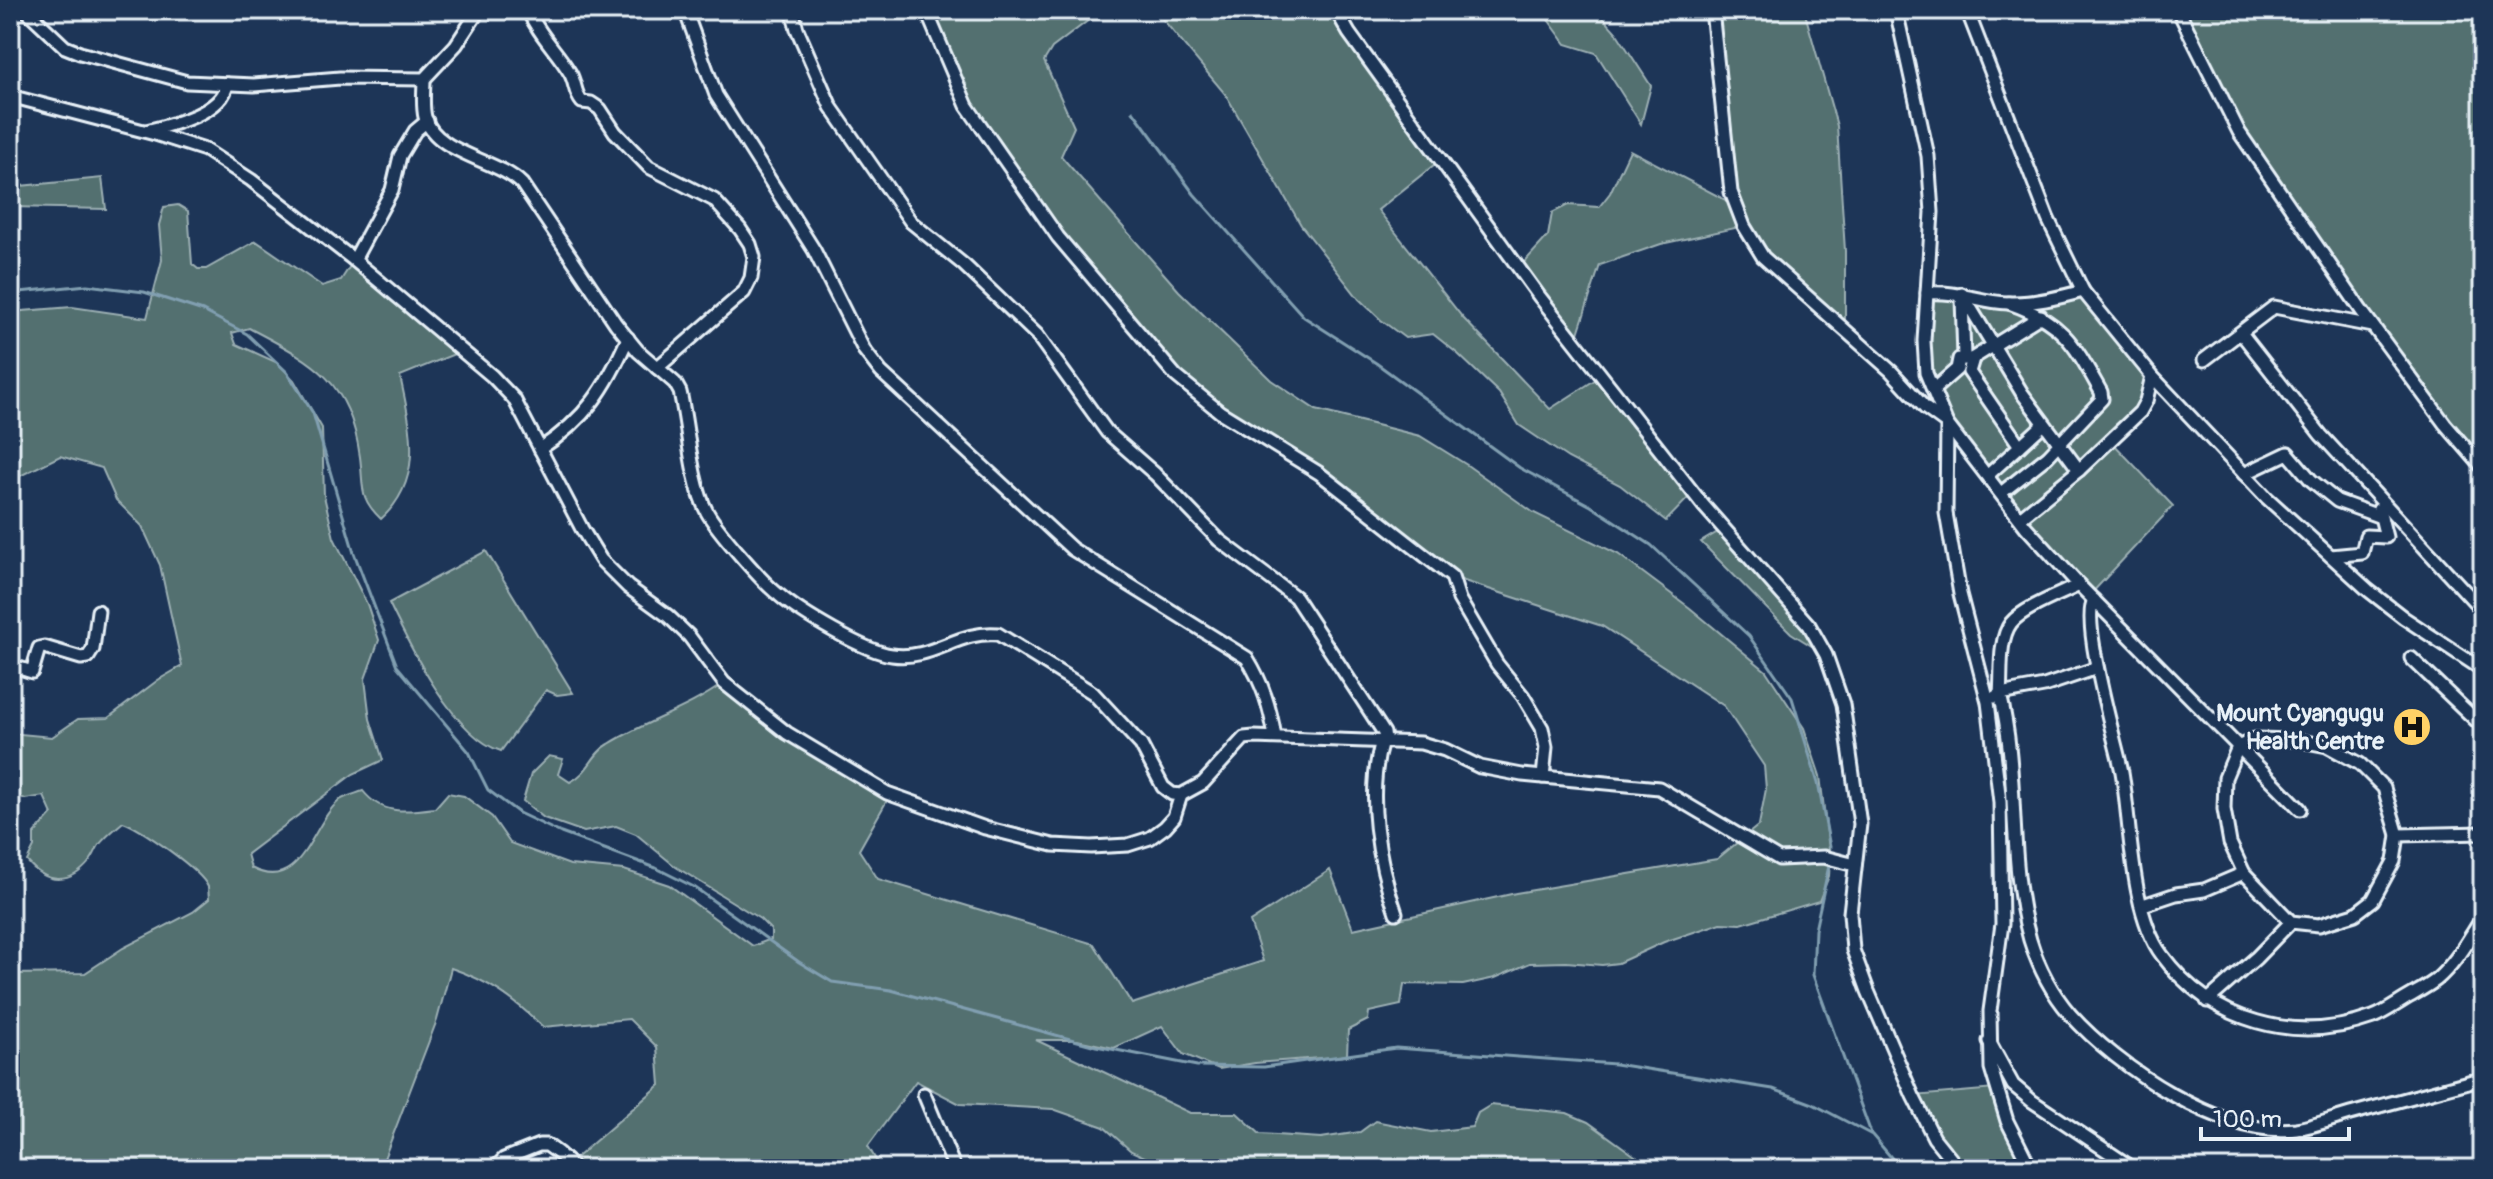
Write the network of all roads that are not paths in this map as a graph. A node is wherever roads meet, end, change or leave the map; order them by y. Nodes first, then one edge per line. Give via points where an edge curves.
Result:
1 (26, 10) edge
2 (479, 10) edge
3 (528, 10) edge
4 (685, 10) edge
5 (792, 10) edge
6 (926, 10) edge
7 (1336, 10) edge
8 (1712, 10) edge
9 (1896, 10) edge
10 (1967, 10) edge
11 (2178, 10) edge
12 (424, 79) junction
13 (227, 84) junction
14 (10, 96) edge
15 (427, 121) junction
16 (146, 131) junction
17 (354, 260) junction
18 (2083, 291) junction
19 (1927, 293) junction
20 (1962, 294) junction
21 (2009, 303) junction
22 (2041, 316) junction
23 (2372, 326) junction
24 (2241, 333) junction
25 (628, 338) junction
26 (1992, 347) junction
27 (1967, 359) junction
28 (2204, 360) dead end
29 (657, 368) junction
30 (2152, 376) junction
31 (1933, 390) junction
32 (1947, 424) junction
33 (2044, 424) junction
34 (2060, 444) junction
35 (2020, 446) junction
36 (540, 449) junction
37 (2483, 468) edge
38 (2079, 470) junction
39 (2244, 474) junction
40 (1988, 475) junction
41 (2001, 493) junction
42 (2374, 493) junction
43 (2381, 517) junction
44 (2020, 518) junction
45 (2331, 556) junction
46 (2079, 585) junction
47 (2094, 600) junction
48 (98, 611) dead end
49 (2483, 611) edge
50 (2411, 658) dead end
51 (10, 665) edge
52 (2097, 668) junction
53 (2483, 670) edge
54 (2000, 694) junction
55 (1988, 702) junction
56 (2483, 727) edge
57 (1275, 737) junction
58 (1384, 741) junction
59 (2238, 747) junction
60 (1543, 777) junction
61 (1181, 795) junction
62 (2300, 809) dead end
63 (2483, 833) edge
64 (2398, 835) junction
65 (1855, 865) junction
66 (2244, 873) junction
67 (2143, 905) junction
68 (1396, 913) dead end
69 (2483, 917) edge
70 (2291, 922) junction
71 (2207, 1001) junction
72 (1989, 1041) junction
73 (2483, 1078) edge
74 (924, 1094) dead end
75 (494, 1169) edge
76 (575, 1169) edge
77 (955, 1169) edge
78 (1959, 1169) edge
79 (2031, 1169) edge
80 (2134, 1169) edge

1 - 13 street via 55,39 80,53 187,82
2 - 12 street
3 - 29 street via 572,76 582,102 600,109 649,167 714,200 750,244 754,269 744,292
4 - 57 street via 716,95 814,250 864,350 881,372 1072,549 1247,658 1269,702
5 - 58 street via 831,107 911,222 1037,335 1107,432 1219,540 1295,597 1376,720
6 - 60 street via 967,106 1058,237 1176,376 1220,412 1319,473 1452,577 1497,664 1542,728
7 - 65 street via 1539,296 1703,505 1809,625 1843,704 1860,824
8 - 32 street via 1730,184 1744,226 1775,269
9 - 19 street via 1928,156 1932,212
10 - 18 street via 2048,219
11 - 23 street via 2239,132
12 - 13 street
12 - 15 street
13 - 16 street via 216,104
14 - 16 street
15 - 17 street via 400,156 392,190
15 - 25 street via 442,140 522,184
16 - 17 street via 205,150
17 - 36 street via 492,376 514,399
18 - 21 street
18 - 30 street
19 - 20 street
19 - 31 street via 1924,341
20 - 21 street
20 - 26 street
20 - 27 street
21 - 22 street
22 - 26 street
22 - 34 street via 2063,332 2101,392 2102,399
23 - 24 street via 2274,307
23 - 37 street
24 - 28 street
24 - 42 street
25 - 29 street
25 - 36 street via 598,395 569,430
26 - 27 street
26 - 33 street
27 - 31 street via 1959,359 1957,369
27 - 35 street via 1969,372
29 - 61 street via 680,392 706,510 777,594 867,648 891,655 928,653 967,636 998,634 1093,693 1141,745 1163,787
30 - 38 street via 2140,412
30 - 39 street
31 - 32 street
32 - 40 street
32 - 55 street via 1946,513
33 - 34 street
33 - 35 street
34 - 38 street
34 - 41 street
35 - 40 street
36 - 61 street via 601,560 689,636 724,683 787,733 887,793 985,828 1053,845 1091,847 1150,838 1174,817
38 - 44 street
39 - 43 street via 2288,453 2337,501
39 - 45 street
40 - 41 street
41 - 44 street
42 - 43 street
42 - 49 street
43 - 45 street via 2386,537 2366,536 2362,553
44 - 46 street
45 - 53 street via 2404,618
46 - 47 street
46 - 54 street via 2012,622 2004,645
47 - 52 street via 2090,611
47 - 59 street
48 - 51 street via 88,657 44,647 39,648 32,672
50 - 56 street
52 - 54 street
52 - 67 street via 2122,774
54 - 55 street
54 - 73 street via 2015,849 2031,941 2055,994 2119,1059 2163,1090 2209,1112 2262,1128 2296,1129
55 - 72 street via 2000,802 2002,924
57 - 58 street
57 - 61 street via 1244,738 1203,783
58 - 60 street via 1421,743 1480,767
58 - 68 street via 1374,789 1383,878
59 - 62 street
59 - 64 street via 2255,739 2296,740 2327,746 2360,764 2384,788
59 - 66 street via 2225,778 2224,809 2230,843
60 - 65 street via 1659,788 1779,859 1824,857
63 - 64 street
64 - 70 street via 2394,861 2373,900 2355,914 2319,925
65 - 78 street via 1853,950 1913,1096 1934,1138
66 - 67 street via 2204,890
66 - 70 street
67 - 71 street via 2150,935 2162,955
69 - 71 street via 2436,980 2365,1020 2318,1028 2285,1026 2251,1021
70 - 71 street
72 - 79 street via 2007,1121
72 - 80 street via 2013,1085
74 - 77 street
75 - 76 street via 504,1159 539,1145 547,1145

